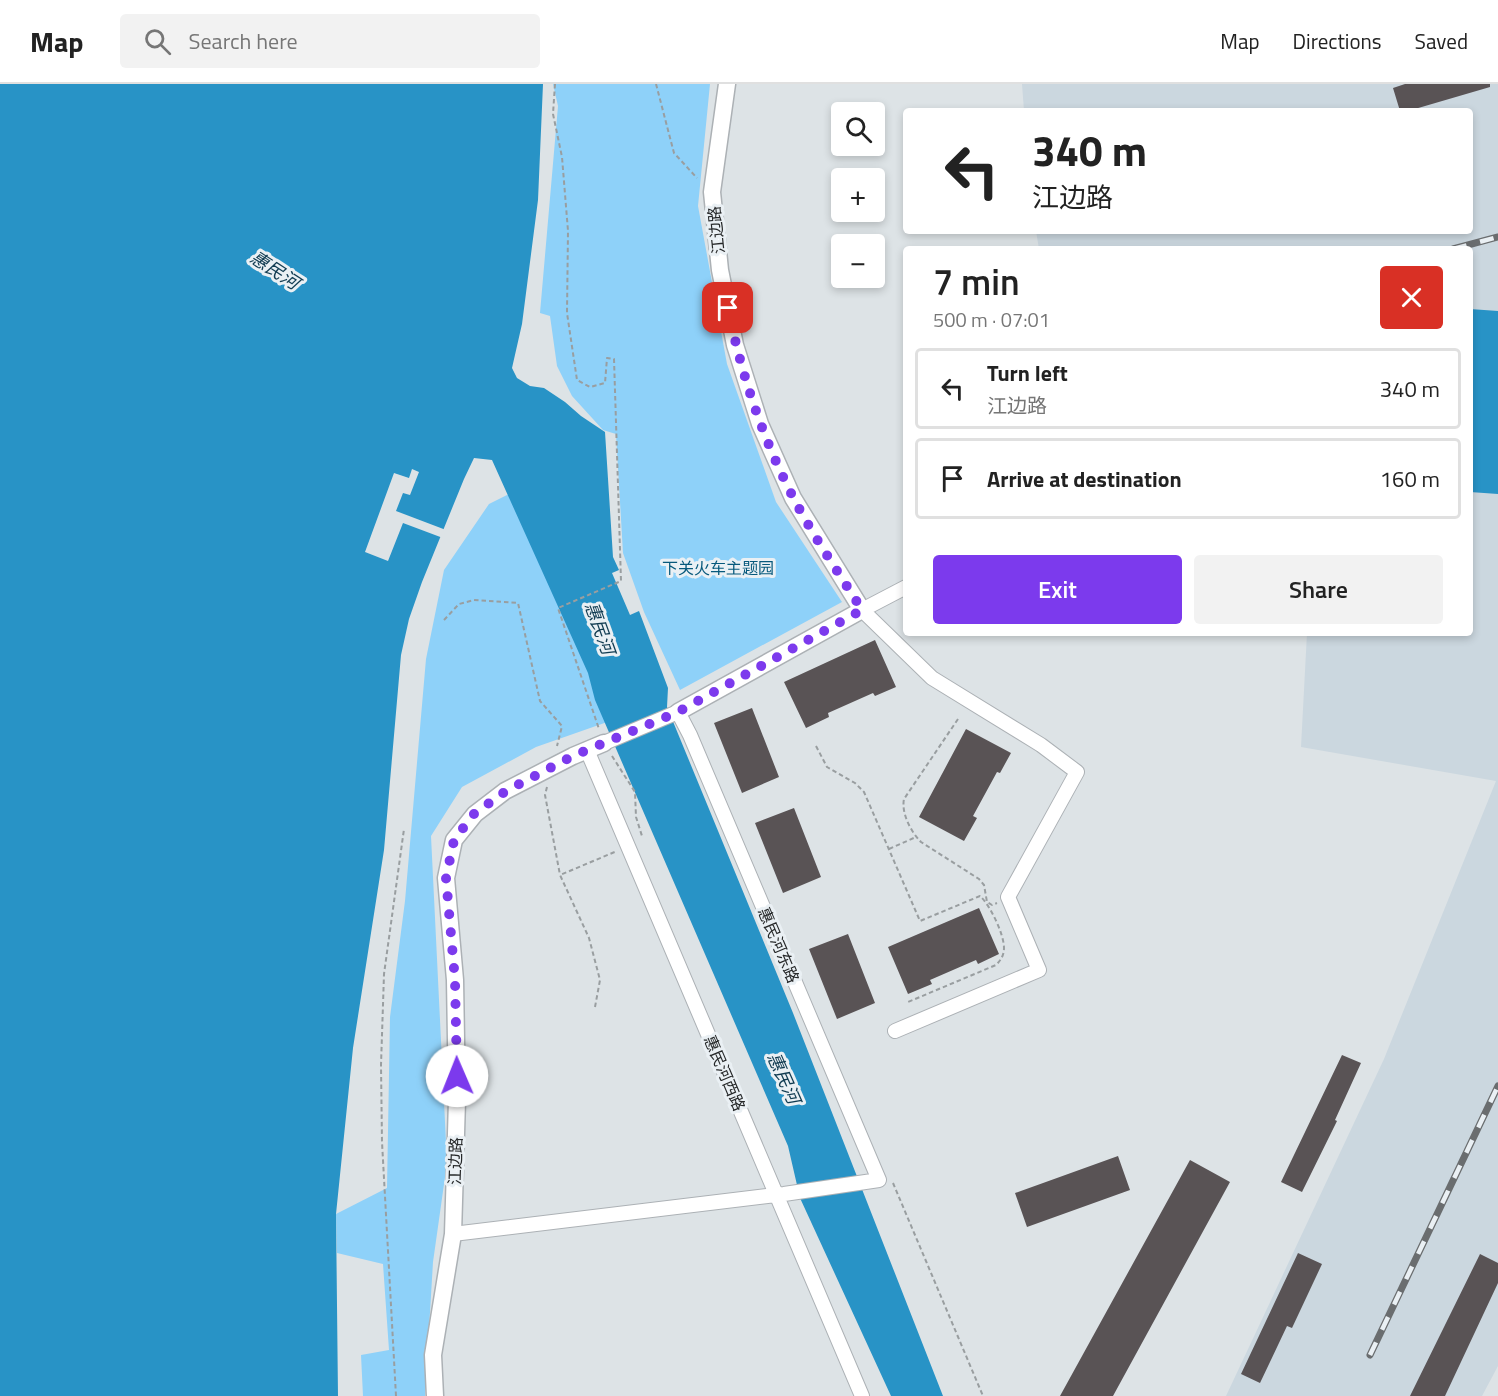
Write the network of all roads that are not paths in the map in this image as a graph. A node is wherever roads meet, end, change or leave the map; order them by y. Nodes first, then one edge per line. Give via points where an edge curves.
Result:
1 (727, 84) edge
2 (903, 589) edge
3 (862, 610) junction
4 (678, 712) junction
5 (604, 743) joint
6 (587, 750) dead end
7 (895, 1031) dead end
8 (780, 1194) junction
9 (453, 1234) junction
10 (435, 1396) edge
11 (862, 1396) edge

1 - 3 street, 江边路 via 712,192 720,270 735,345 760,424 794,498
2 - 3 street
3 - 4 street, 江边路
3 - 7 street via 932,678 1041,745 1077,772 1009,898 1039,970
4 - 5 street, 江边路
4 - 8 street, 惠民河东路 via 874,1181
5 - 9 street, 江边路 via 506,791 474,814 454,840 446,878 455,992
6 - 8 street, 惠民河西路
8 - 9 street
8 - 11 street, 惠民河西路
9 - 10 street, 江边路 via 433,1355

